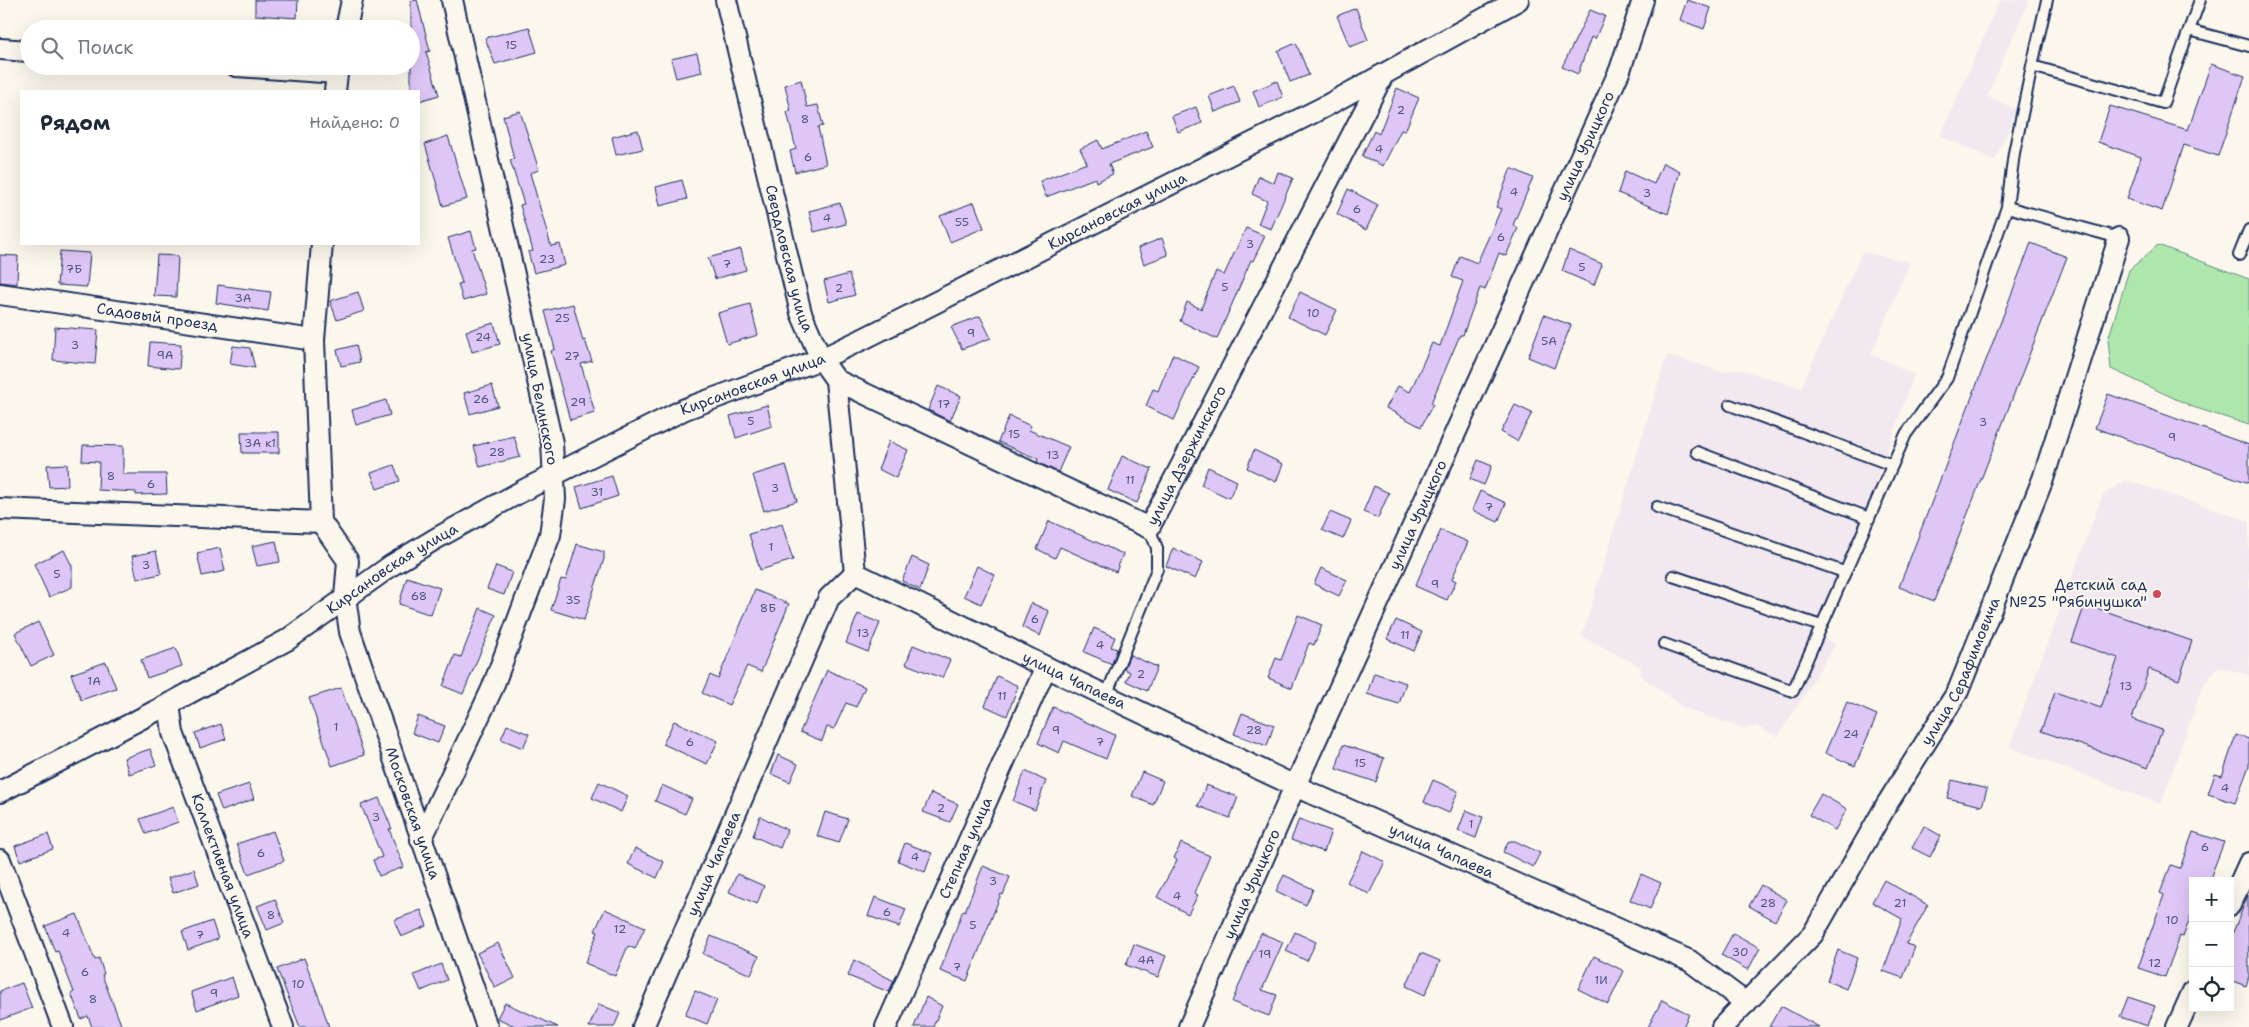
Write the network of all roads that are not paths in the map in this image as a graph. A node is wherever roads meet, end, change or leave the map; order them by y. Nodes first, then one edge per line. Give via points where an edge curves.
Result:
1 (352, 0) edge
2 (452, 0) edge
3 (726, 0) edge
4 (1518, 0) edge
5 (1643, 0) edge
6 (2047, 0) edge
7 (2200, 0) edge
8 (348, 20) edge
9 (2189, 30) junction
10 (2249, 46) edge
11 (0, 49) edge
12 (20, 51) edge
13 (2032, 66) junction
14 (318, 75) edge
15 (1382, 76) junction
16 (336, 77) edge
17 (2007, 208) junction
18 (2249, 230) edge
19 (2119, 238) joint
20 (322, 245) edge
21 (2239, 255) dead end
22 (0, 294) edge
23 (314, 340) junction
24 (821, 359) junction
25 (836, 380) junction
26 (1730, 404) dead end
27 (1696, 452) dead end
28 (1892, 465) junction
29 (555, 476) junction
30 (1657, 507) dead end
31 (9, 509) edge
32 (1869, 518) junction
33 (0, 520) edge
34 (321, 522) junction
35 (1149, 528) junction
36 (1844, 572) junction
37 (855, 573) junction
38 (1673, 576) dead end
39 (345, 597) junction
40 (1821, 626) junction
41 (1664, 644) dead end
42 (1046, 667) junction
43 (1106, 696) junction
44 (170, 704) junction
45 (1295, 786) junction
46 (0, 792) edge
47 (422, 840) junction
48 (0, 860) edge
49 (2249, 862) edge
50 (2234, 896) edge
51 (2189, 1000) edge
52 (1746, 1003) junction
53 (63, 1027) edge
54 (283, 1027) edge
55 (487, 1027) edge
56 (643, 1027) edge
57 (886, 1027) edge
58 (1189, 1027) edge
59 (1722, 1027) edge
60 (2177, 1027) edge

1 - 8 street
2 - 29 street, улица Белинского via 552,443
3 - 24 street, Свердловская улица via 801,313
4 - 15 street, Кирсановская улица
5 - 45 street, улица Урицкого via 1620,70
6 - 13 lane
7 - 9 lane
9 - 10 lane
9 - 13 lane via 2163,103
11 - 12 street
13 - 17 lane via 2014,153
14 - 16 street
15 - 24 street, Кирсановская улица
15 - 35 street, улица Дзержинского
17 - 19 lane
17 - 28 lane via 1947,378 1906,434
18 - 21 lane
19 - 52 street, улица Серафимовича via 2043,480 1958,691 1887,804 1813,934
20 - 23 street
22 - 23 street, Садовый проезд
23 - 34 street
24 - 25 street, Свердловская улица
24 - 29 street, Кирсановская улица via 685,409
25 - 35 street, улица Дзержинского
25 - 37 street, Свердловская улица
26 - 28 lane
27 - 32 lane
28 - 32 lane
29 - 39 street, Кирсановская улица via 437,538
29 - 47 street, улица Белинского via 550,535 492,690
30 - 36 lane
31 - 33 street
31 - 34 street
32 - 36 lane
34 - 39 street via 348,561
35 - 43 lane via 1157,548 1157,570
36 - 40 lane
37 - 42 street, улица Чапаева
37 - 56 street, улица Чапаева via 829,598
38 - 40 lane
39 - 44 street, Кирсановская улица via 287,640
39 - 47 street, Московская улица via 350,632
40 - 41 lane via 1793,691
42 - 43 street, улица Чапаева
42 - 57 street, Степная улица
43 - 45 street, улица Чапаева
44 - 46 street, Кирсановская улица
44 - 54 street, Коллективная улица via 173,733
45 - 52 street, улица Чапаева via 1690,961
45 - 58 street, улица Урицкого
47 - 55 street, Московская улица
48 - 53 street
49 - 50 street
51 - 60 street
52 - 59 street, улица Серафимовича

